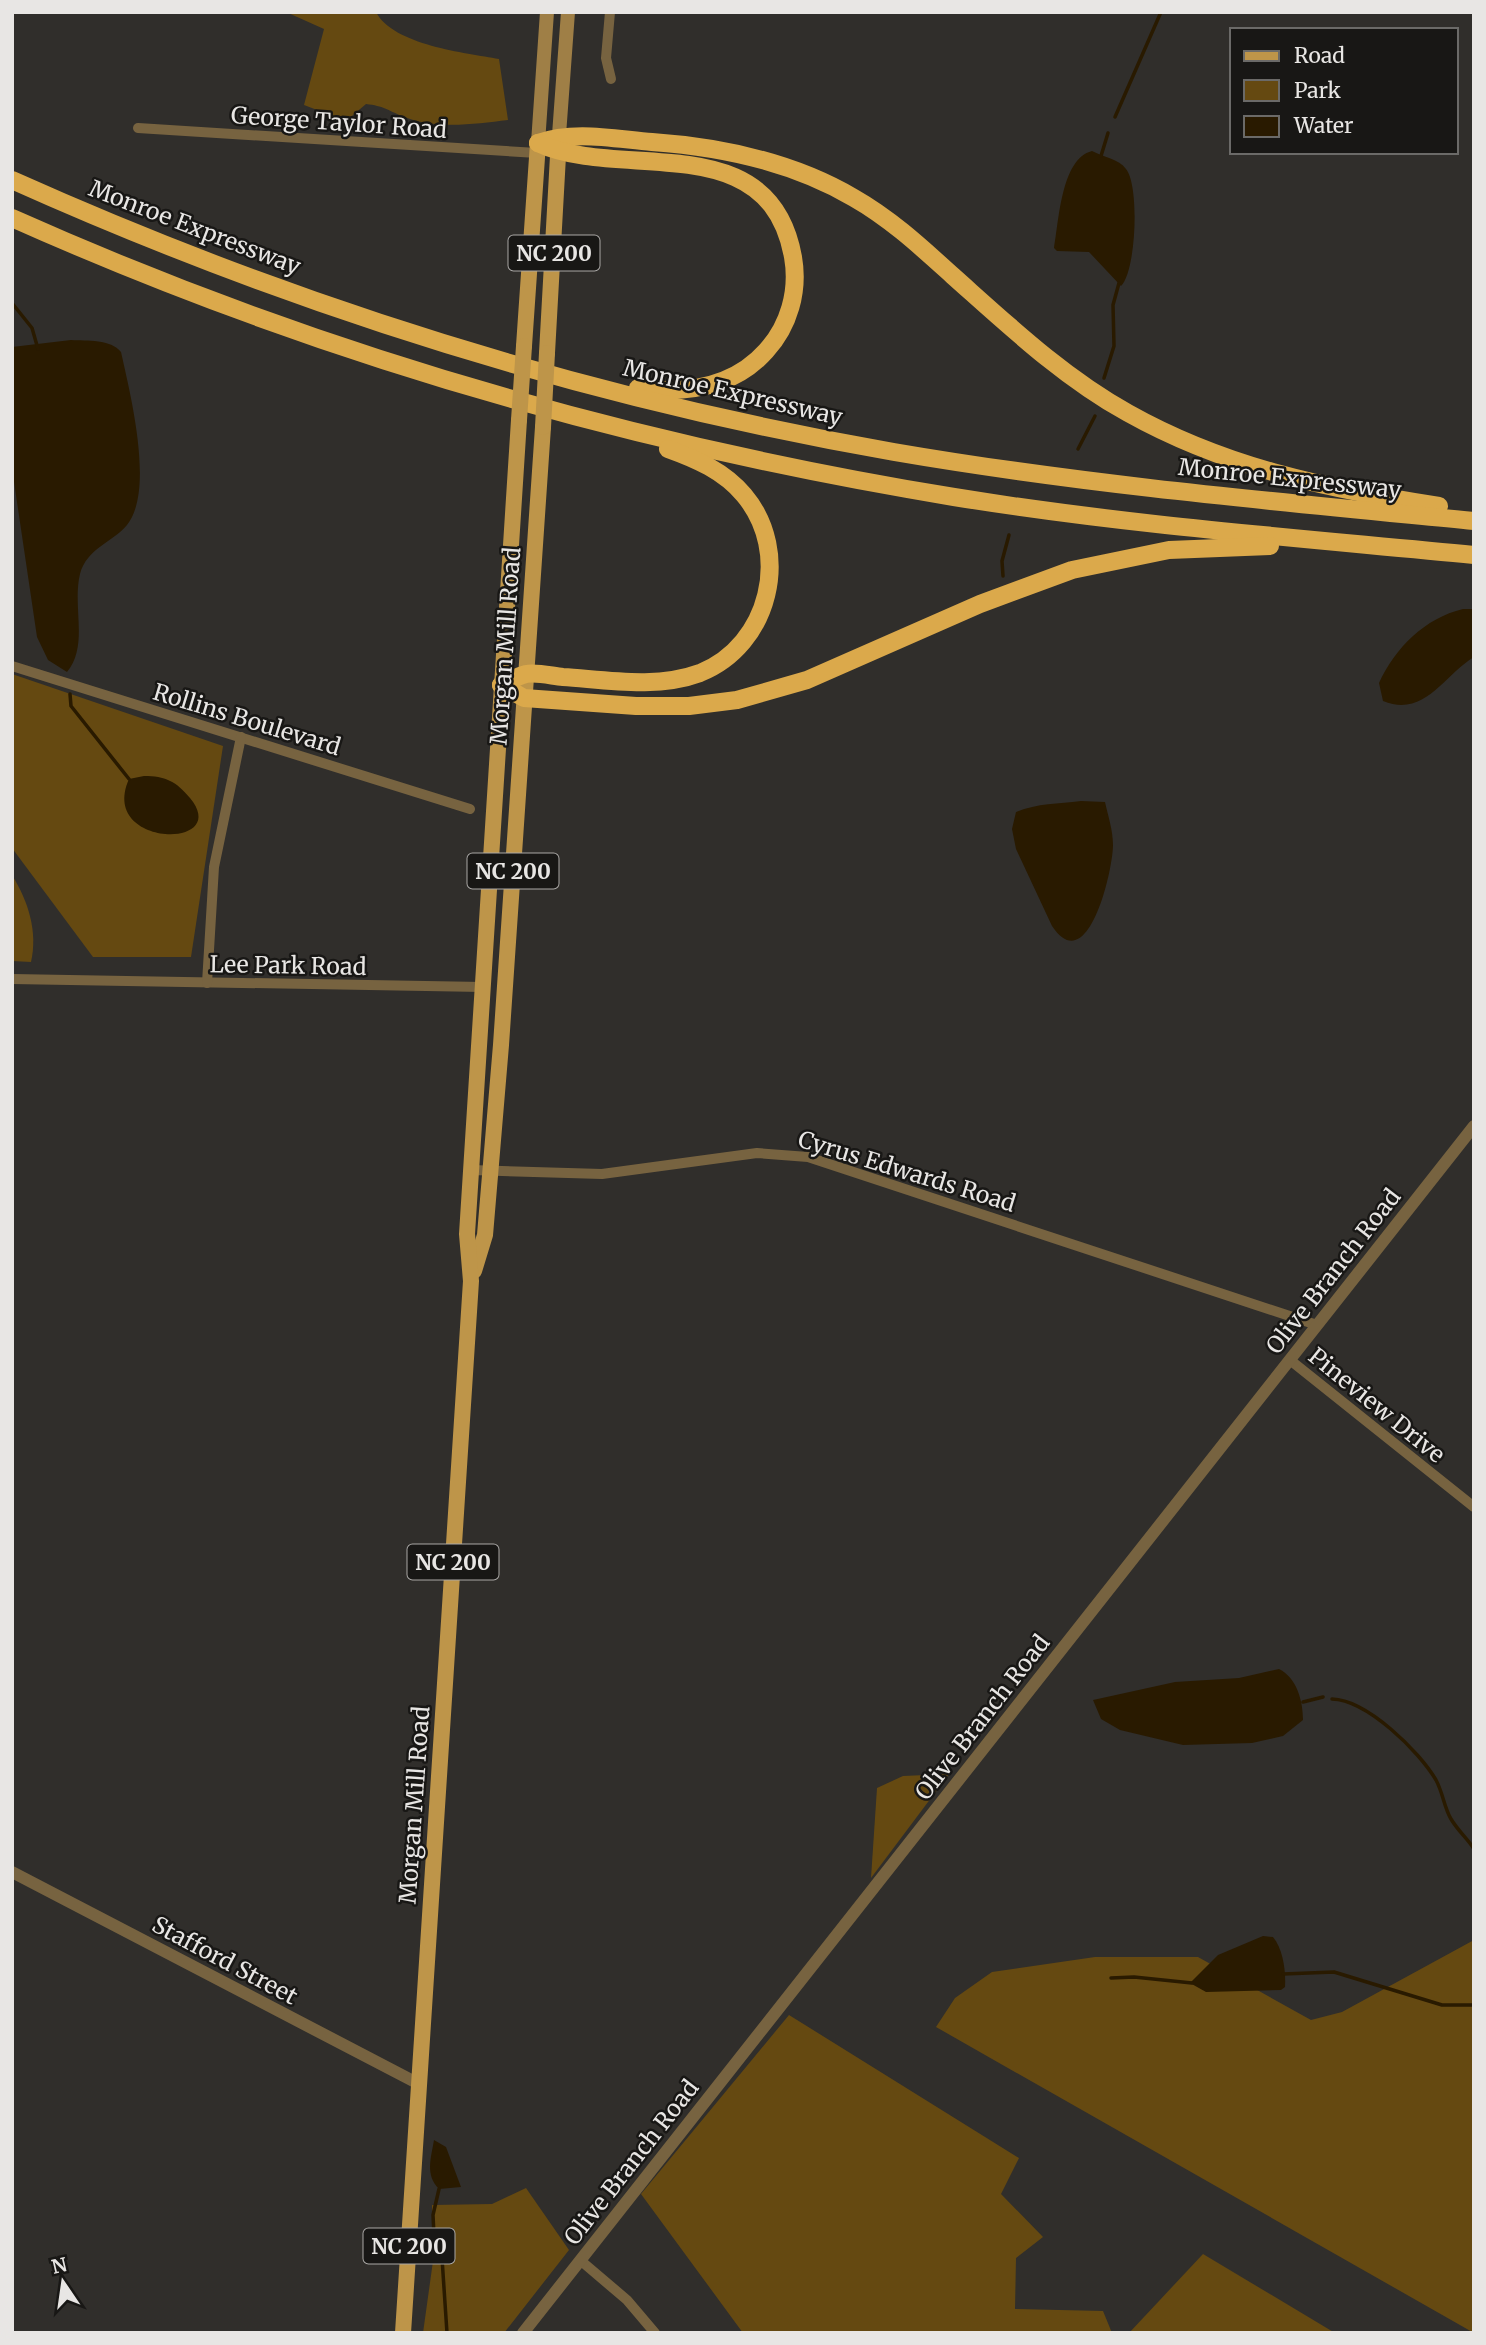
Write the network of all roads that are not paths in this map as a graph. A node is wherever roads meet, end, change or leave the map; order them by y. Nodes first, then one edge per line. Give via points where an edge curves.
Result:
1 (547, 12) edge
2 (568, 12) edge
3 (610, 12) edge
4 (611, 79) dead end
5 (138, 128) dead end
6 (559, 135) junction
7 (537, 148) junction
8 (561, 154) junction
9 (12, 180) edge
10 (12, 218) edge
11 (566, 377) junction
12 (592, 421) junction
13 (1474, 512) edge
14 (1474, 520) edge
15 (1389, 547) junction
16 (1474, 555) edge
17 (12, 666) edge
18 (526, 674) junction
19 (501, 685) junction
20 (524, 698) junction
21 (241, 737) junction
22 (470, 809) dead end
23 (12, 979) edge
24 (207, 983) junction
25 (483, 986) junction
26 (1474, 1126) edge
27 (471, 1170) junction
28 (489, 1171) junction
29 (471, 1281) junction
30 (1317, 1325) junction
31 (1290, 1360) junction
32 (1474, 1507) edge
33 (12, 1871) edge
34 (419, 2084) junction
35 (580, 2260) junction
36 (404, 2333) edge
37 (523, 2333) edge
38 (654, 2333) edge

1 - 7 main road, Morgan Mill Road / NC 200
2 - 6 main road, Morgan Mill Road / NC 200
3 - 4 street via 607,58
5 - 7 street, George Taylor Road
6 - 7 highway
6 - 8 main road, Morgan Mill Road / NC 200
6 - 13 highway via 715,148 810,176 886,219 1066,372 1160,430 1227,460 1298,481
7 - 8 highway
7 - 19 main road, Morgan Mill Road / NC 200, bridge
8 - 11 highway via 688,163 737,179 758,193 775,213 788,236 795,271 790,308 781,330 761,357 731,378 672,390
8 - 18 main road, Morgan Mill Road / NC 200, bridge
9 - 11 highway, Monroe Expressway via 317,301
10 - 12 highway via 306,334
11 - 14 highway, Monroe Expressway via 769,427 963,464 1135,487
12 - 15 highway via 810,471 958,498 1106,519
12 - 18 highway via 692,458 735,486 764,529 770,568 767,596 740,645 720,663 696,674 655,682
15 - 16 highway
15 - 20 highway via 1194,548 1096,564 1001,595 807,680 737,700 663,706
17 - 21 street, Rollins Boulevard
18 - 19 highway
18 - 20 main road, Morgan Mill Road / NC 200
19 - 20 highway
19 - 25 main road, Morgan Mill Road / NC 200
20 - 28 main road, Morgan Mill Road / NC 200
21 - 22 street, Rollins Boulevard
21 - 24 street via 214,867
23 - 24 street, Lee Park Road
24 - 25 street, Lee Park Road
25 - 27 main road, Morgan Mill Road / NC 200
26 - 30 street, Olive Branch Road
27 - 28 street, Cyrus Edwards Road
27 - 29 main road, Morgan Mill Road / NC 200 via 467,1234
28 - 29 main road, Morgan Mill Road / NC 200 via 485,1235
28 - 30 street, Cyrus Edwards Road via 602,1174 757,1153 808,1157
29 - 34 main road, Morgan Mill Road / NC 200
30 - 31 street, Olive Branch Road
31 - 32 street, Pineview Drive
31 - 35 street, Olive Branch Road
33 - 34 street, Stafford Street
34 - 36 main road, Morgan Mill Road / NC 200
35 - 37 street, Olive Branch Road
35 - 38 street via 627,2300

